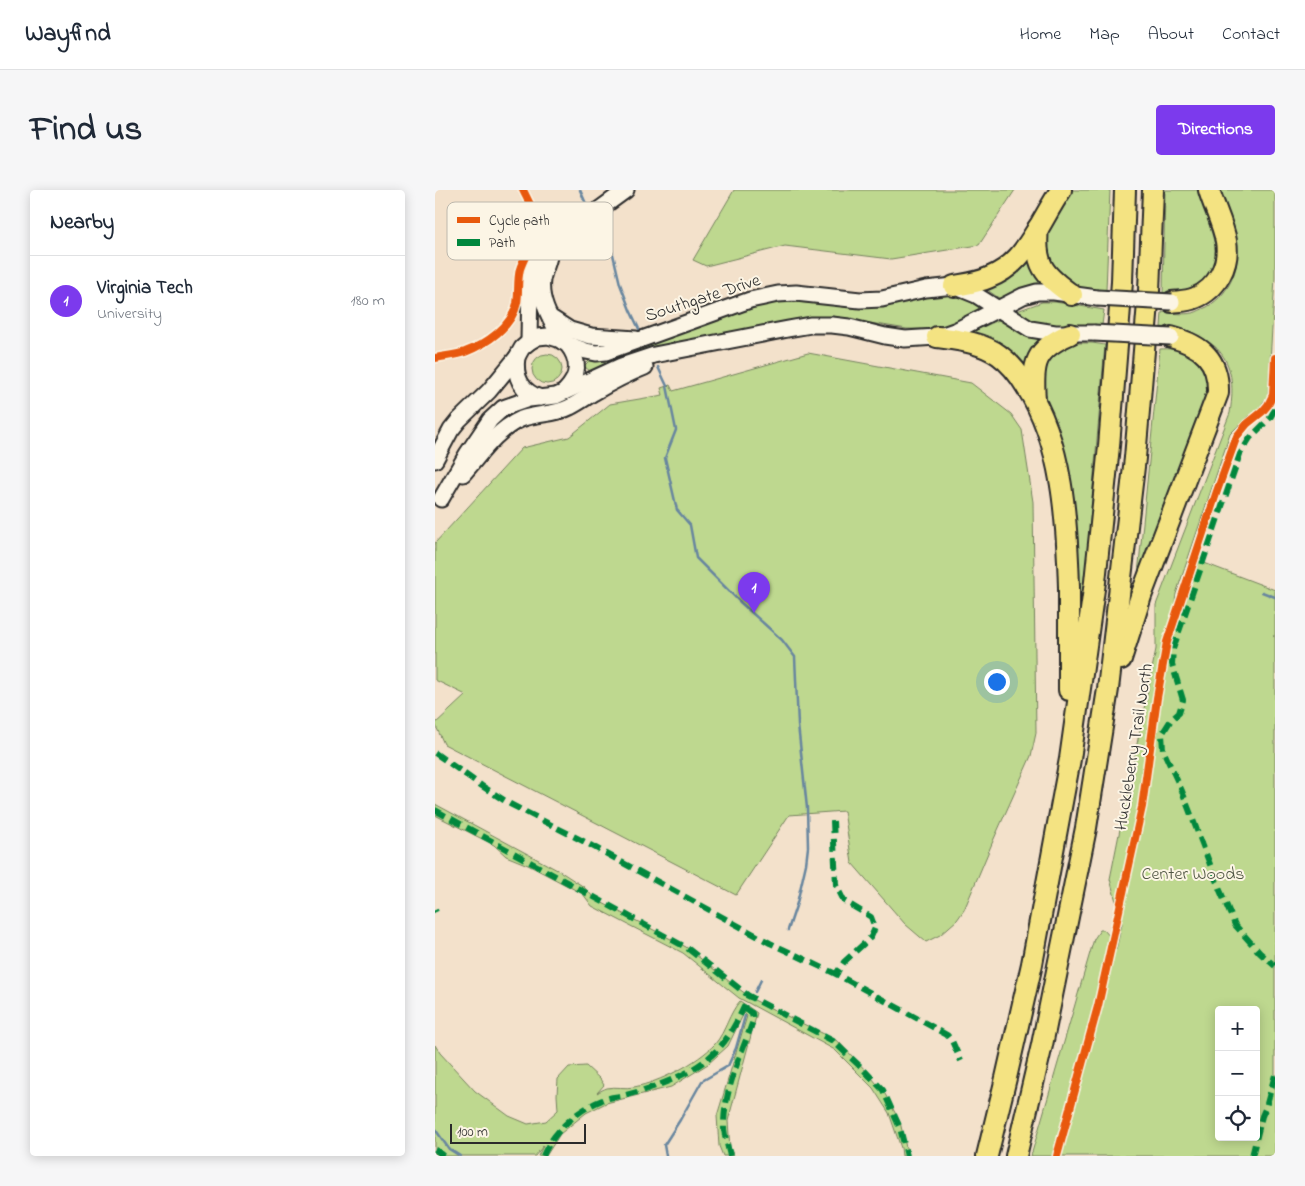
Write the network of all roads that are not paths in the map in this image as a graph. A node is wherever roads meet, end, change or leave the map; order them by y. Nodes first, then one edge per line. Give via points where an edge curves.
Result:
1 (626, 190) edge
2 (1061, 190) edge
3 (1125, 190) edge
4 (1153, 190) edge
5 (1209, 190) edge
6 (610, 202) edge
7 (1038, 228) junction
8 (538, 260) edge
9 (549, 260) edge
10 (954, 286) junction
11 (1072, 295) junction
12 (1172, 302) joint
13 (998, 308) junction
14 (550, 317) junction
15 (1070, 334) junction
16 (937, 337) junction
17 (1171, 337) joint
18 (642, 339) junction
19 (529, 342) junction
20 (565, 343) junction
21 (705, 344) junction
22 (517, 357) junction
23 (564, 392) junction
24 (541, 398) junction
25 (1035, 399) junction
26 (435, 460) edge
27 (438, 503) edge
28 (1108, 689) junction
29 (1070, 759) junction
30 (987, 1156) edge
31 (1016, 1156) edge

1 - 6 main road
2 - 7 highway
3 - 29 highway via 1122,282 1109,446 1095,582
4 - 28 highway via 1149,291 1135,458
5 - 12 highway via 1226,242 1224,267 1219,278 1204,293
7 - 10 highway via 1018,258 998,274
7 - 11 highway via 1037,253 1042,268
8 - 19 main road via 531,277
9 - 14 main road via 542,280 542,292
10 - 13 main road, Southgate Drive
10 - 18 main road, Southgate Drive via 882,299 778,294 750,300
11 - 12 main road, bridge
11 - 13 main road via 1037,292
13 - 15 main road, Southgate Drive via 1030,329
13 - 16 main road
14 - 18 main road via 570,330 586,335
14 - 20 main road
15 - 17 main road, Southgate Drive, bridge via 1094,332
15 - 25 highway via 1055,340 1041,352 1033,377
16 - 21 main road via 905,339 849,327 811,325
16 - 25 highway via 975,344 998,355 1018,373
17 - 28 highway via 1185,340 1204,352 1217,373 1218,394
18 - 20 main road, Southgate Drive via 606,352 586,351
19 - 20 main road, Southgate Drive via 548,336
19 - 22 main road
20 - 23 main road via 573,351 577,369 575,378
21 - 23 main road via 646,357
21 - 27 main road via 639,370 571,407 527,418 502,430
22 - 24 main road via 517,376 522,385
22 - 26 main road via 451,430
23 - 24 main road
24 - 27 main road via 511,404 496,413
25 - 29 highway via 1053,451 1064,505 1068,554
28 - 31 highway via 1084,837
29 - 30 highway via 1032,964

